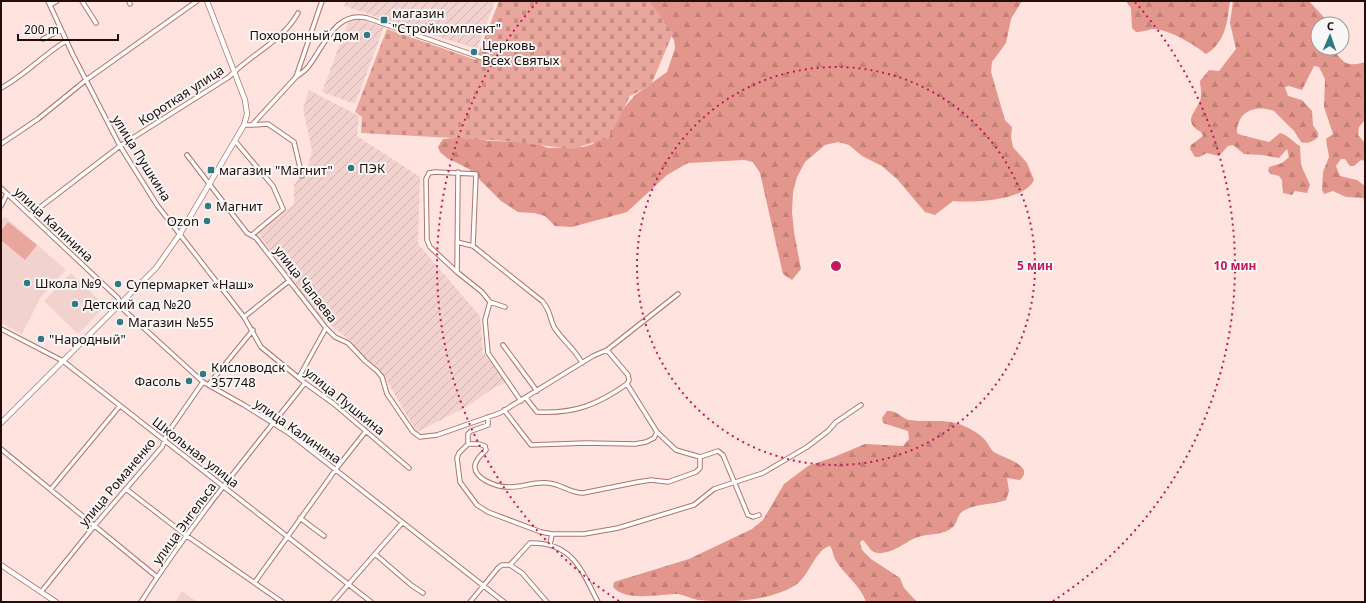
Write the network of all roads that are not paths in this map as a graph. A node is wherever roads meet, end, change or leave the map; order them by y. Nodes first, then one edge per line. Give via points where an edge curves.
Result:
1 (57, 1) edge
2 (82, 1) edge
3 (197, 1) edge
4 (207, 1) edge
5 (322, 1) edge
6 (49, 3) edge
7 (298, 13) dead end
8 (96, 23) dead end
9 (61, 30) junction
10 (43, 39) dead end
11 (66, 41) junction
12 (491, 61) dead end
13 (234, 71) junction
14 (296, 77) junction
15 (86, 80) junction
16 (1, 88) edge
17 (252, 124) junction
18 (244, 125) junction
19 (234, 141) junction
20 (1, 144) edge
21 (120, 146) junction
22 (186, 155) dead end
23 (458, 172) junction
24 (302, 176) dead end
25 (208, 184) junction
26 (1, 188) edge
27 (7, 194) junction
28 (1, 206) edge
29 (30, 215) junction
30 (180, 234) junction
31 (252, 235) junction
32 (457, 242) junction
33 (473, 246) junction
34 (457, 272) junction
35 (289, 281) junction
36 (678, 294) dead end
37 (490, 302) junction
38 (121, 304) junction
39 (505, 307) dead end
40 (244, 317) junction
41 (326, 328) junction
42 (1, 329) edge
43 (253, 330) junction
44 (503, 345) dead end
45 (607, 350) junction
46 (63, 361) junction
47 (582, 363) junction
48 (299, 376) junction
49 (203, 382) junction
50 (305, 383) junction
51 (209, 384) junction
52 (627, 384) junction
53 (537, 391) junction
54 (526, 398) junction
55 (520, 401) junction
56 (861, 405) dead end
57 (119, 407) junction
58 (504, 410) junction
59 (488, 417) junction
60 (1, 423) edge
61 (273, 423) junction
62 (366, 431) junction
63 (657, 432) junction
64 (165, 440) junction
65 (468, 444) junction
66 (1, 449) edge
67 (700, 457) junction
68 (409, 468) dead end
69 (336, 469) junction
70 (734, 482) junction
71 (224, 486) junction
72 (51, 489) junction
73 (126, 489) junction
74 (759, 515) dead end
75 (300, 518) junction
76 (402, 523) junction
77 (95, 525) junction
78 (552, 534) junction
79 (188, 536) junction
80 (287, 536) junction
81 (324, 536) dead end
82 (550, 545) junction
83 (376, 554) junction
84 (1, 565) edge
85 (510, 565) junction
86 (157, 577) junction
87 (255, 582) junction
88 (349, 585) junction
89 (482, 585) junction
90 (41, 592) junction
91 (423, 593) dead end
92 (56, 602) edge
93 (141, 602) edge
94 (282, 602) edge
95 (333, 602) edge
96 (371, 602) edge
97 (470, 602) edge
98 (504, 602) edge
99 (547, 602) edge
100 (598, 602) edge

1 - 6 street
2 - 8 street
3 - 15 street
4 - 13 main road
5 - 14 street
6 - 9 street, улица Пушкина
7 - 13 street, Короткая улица via 291,25 278,37
9 - 10 street
9 - 11 street, улица Пушкина
11 - 15 street, улица Пушкина
11 - 16 street
12 - 14 street via 367,18 353,16 348,17 335,29 307,69
13 - 18 main road via 247,106
13 - 21 street, Короткая улица via 229,77
14 - 17 street
15 - 20 street via 38,119
15 - 21 street, улица Пушкина
17 - 18 street
17 - 24 street via 268,124 294,142
18 - 19 main road
19 - 25 main road
19 - 31 street via 273,186 283,209
21 - 29 street, Короткая улица
21 - 30 street, улица Пушкина
22 - 25 street, улица Чапаева
23 - 32 street
23 - 33 street via 476,174
23 - 34 street via 429,173 426,179 427,240 430,247
25 - 30 main road
25 - 31 street, улица Чапаева via 247,233
26 - 27 street, улица Калинина
27 - 28 street
27 - 29 street, улица Калинина
29 - 38 street, улица Калинина via 118,298
30 - 38 main road via 156,268
30 - 40 street, улица Пушкина
31 - 35 street, улица Чапаева
32 - 33 street
32 - 34 street
33 - 47 street via 546,305 554,326
34 - 37 street via 482,292
35 - 40 street
35 - 41 street, улица Чапаева
36 - 45 street, улица Чапаева
37 - 39 street
37 - 55 street via 485,320 488,352
38 - 46 main road
38 - 49 street, улица Калинина via 124,310
40 - 43 street, улица Пушкина
41 - 48 street
41 - 59 street, улица Чапаева via 335,337 348,343 377,371 382,377 387,394 413,432 420,437 437,435
42 - 46 street, Школьная улица
43 - 48 street, улица Пушкина via 261,347
43 - 51 street
44 - 53 street
45 - 47 street, улица Чапаева
45 - 52 street via 628,375
46 - 57 street, Школьная улица
46 - 60 main road
47 - 53 street, улица Чапаева
48 - 50 street, улица Пушкина
49 - 51 street, улица Калинина
49 - 64 street, улица Романенко
50 - 61 street, улица Энгельса
50 - 62 street, улица Пушкина
51 - 61 street, улица Калинина
52 - 54 street via 590,406 563,412 537,412
52 - 63 street
53 - 54 street, улица Чапаева
54 - 55 street, улица Чапаева
55 - 58 street, улица Чапаева
56 - 70 street via 807,447 773,468
57 - 64 street, Школьная улица
57 - 72 street
58 - 59 street, улица Чапаева
58 - 63 street via 531,445 636,444 654,438
59 - 65 street via 488,424 468,434
61 - 69 street, улица Калинина
61 - 71 street, улица Энгельса
62 - 68 street, улица Пушкина
62 - 69 street
63 - 67 street via 676,450
64 - 71 street, Школьная улица
64 - 73 street, улица Романенко via 162,447
65 - 67 street via 485,446 486,450 477,461 476,470 479,476 493,484 506,487 545,482 557,484 574,493 651,480 668,482 696,472 700,468
65 - 78 street via 457,458 460,482 477,505 524,526
66 - 72 street
67 - 70 street via 721,452
69 - 75 street
69 - 76 street, улица Калинина
70 - 74 street via 748,515
70 - 78 street via 714,489 694,505 618,528 584,534
71 - 79 street, улица Энгельса
71 - 80 street, Школьная улица
72 - 77 street
73 - 77 street, улица Романенко
73 - 79 street
75 - 80 street
75 - 81 street
76 - 83 street
76 - 89 street, улица Калинина
77 - 86 street
77 - 90 street, улица Романенко
78 - 82 street
79 - 86 street, улица Энгельса
79 - 87 street
80 - 87 street
80 - 88 street, Школьная улица
82 - 85 street via 530,543
82 - 100 street via 557,546 571,556
83 - 88 street
83 - 91 street
84 - 90 main road
85 - 89 street via 502,565
85 - 99 street via 522,573
86 - 93 street, улица Энгельса
87 - 94 street
88 - 95 street
88 - 96 street, Школьная улица
89 - 97 street
89 - 98 street, улица Калинина
90 - 92 main road

